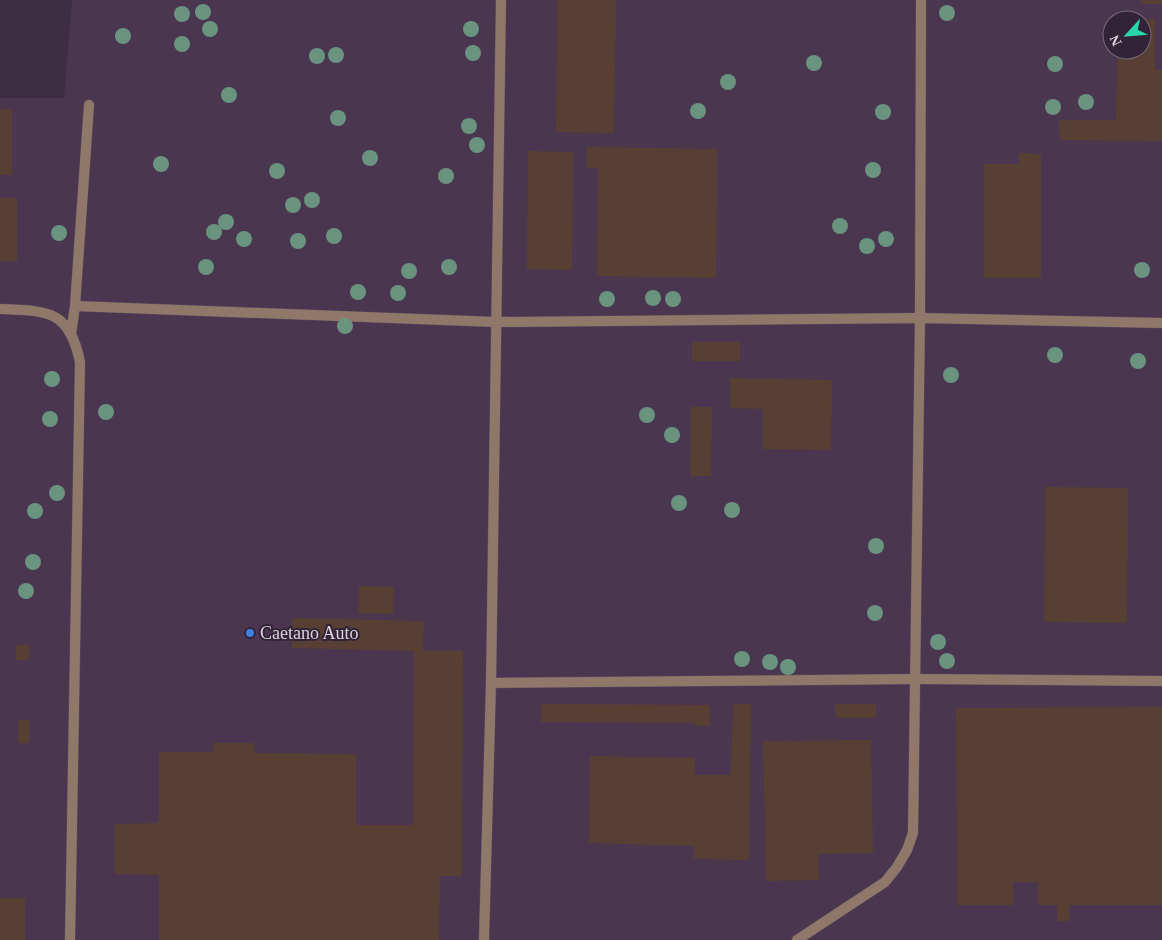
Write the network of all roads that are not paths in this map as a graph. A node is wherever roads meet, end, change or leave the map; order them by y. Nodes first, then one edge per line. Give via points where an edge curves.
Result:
1 (501, 0) edge
2 (921, 0) edge
3 (89, 105) dead end
4 (76, 306) junction
5 (0, 309) edge
6 (920, 318) junction
7 (496, 322) junction
8 (1162, 323) edge
9 (71, 334) junction
10 (915, 679) junction
11 (1162, 681) edge
12 (490, 683) junction
13 (70, 940) edge
14 (484, 940) edge
15 (798, 940) edge

1 - 7 street
2 - 6 street
3 - 4 street
4 - 7 street
4 - 9 street
5 - 9 street via 38,310 51,314 62,321
6 - 7 street
6 - 8 street
6 - 10 street
7 - 12 street
9 - 13 street via 80,362
10 - 11 street
10 - 12 street
10 - 15 street via 913,833 907,850 885,882
12 - 14 street

